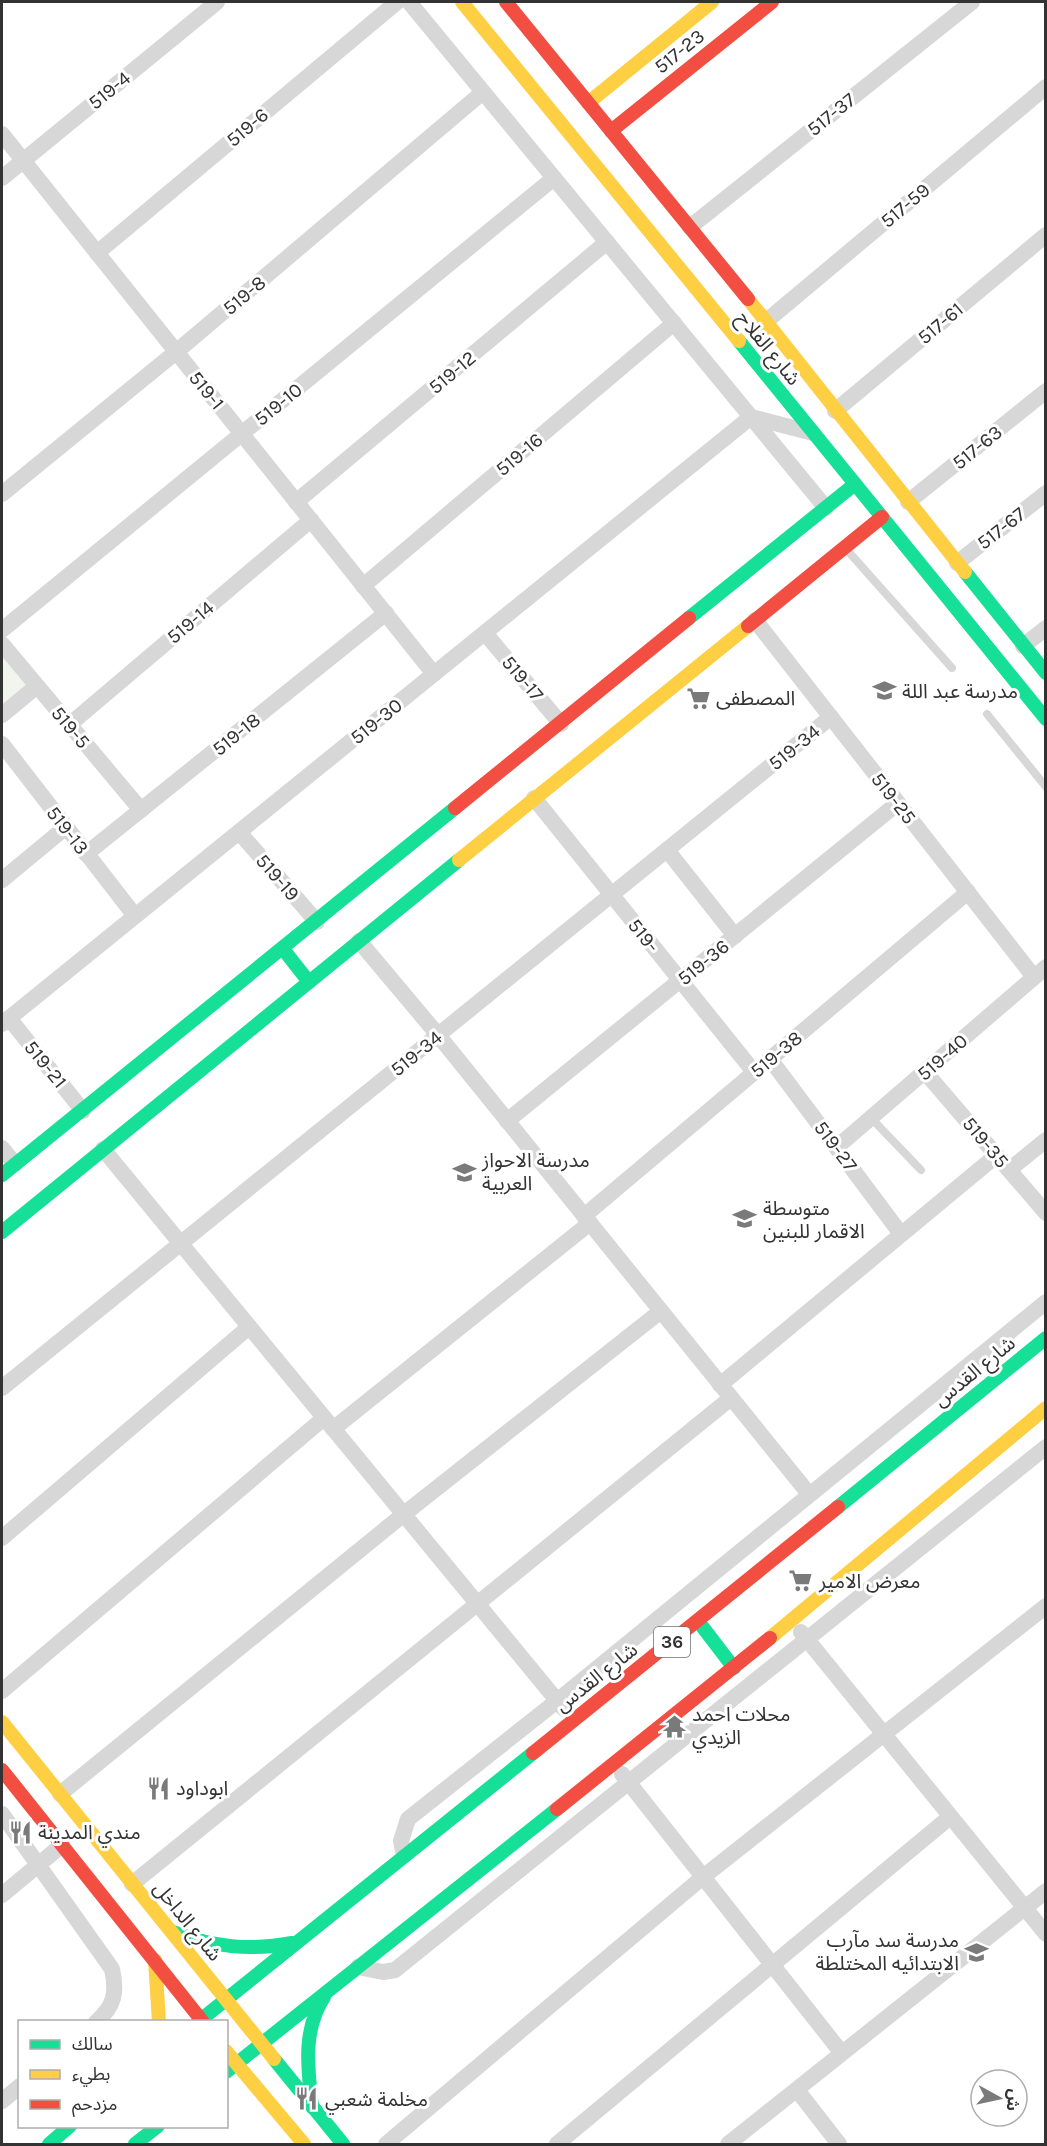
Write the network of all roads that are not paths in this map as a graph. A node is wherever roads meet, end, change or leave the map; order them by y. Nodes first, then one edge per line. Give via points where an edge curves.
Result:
1 (217, 2) edge
2 (397, 2) edge
3 (409, 2) edge
4 (462, 2) edge
5 (506, 2) edge
6 (712, 2) edge
7 (772, 2) edge
8 (972, 2) edge
9 (1046, 87) edge
10 (483, 92) junction
11 (588, 103) junction
12 (611, 131) junction
13 (2, 134) edge
14 (23, 161) junction
15 (2, 178) edge
16 (554, 178) junction
17 (690, 227) junction
18 (1046, 235) edge
19 (607, 242) junction
20 (97, 254) junction
21 (674, 323) junction
22 (764, 323) junction
23 (176, 352) junction
24 (1046, 391) edge
25 (835, 411) junction
26 (752, 417) junction
27 (813, 433) junction
28 (242, 434) junction
29 (855, 484) junction
30 (1046, 493) edge
31 (2, 494) edge
32 (296, 502) junction
33 (908, 502) junction
34 (826, 508) junction
35 (882, 517) junction
36 (311, 520) junction
37 (845, 547) junction
38 (957, 563) junction
39 (363, 586) junction
40 (386, 613) junction
41 (754, 620) junction
42 (1046, 628) edge
43 (2, 630) edge
44 (484, 633) junction
45 (2, 644) edge
46 (1023, 646) junction
47 (952, 668) dead end
48 (1046, 673) edge
49 (434, 674) junction
50 (37, 686) junction
51 (987, 714) dead end
52 (2, 715) edge
53 (831, 717) junction
54 (1046, 719) edge
55 (561, 723) junction
56 (69, 725) junction
57 (2, 744) edge
58 (1046, 787) edge
59 (534, 798) junction
60 (898, 803) junction
61 (141, 810) junction
62 (66, 827) junction
63 (239, 832) junction
64 (667, 850) junction
65 (86, 854) junction
66 (2, 880) edge
67 (968, 892) junction
68 (611, 895) junction
69 (135, 916) junction
70 (317, 922) junction
71 (735, 936) junction
72 (359, 941) junction
73 (283, 949) junction
74 (1040, 972) edge
75 (680, 980) junction
76 (309, 982) junction
77 (5, 1021) edge
78 (438, 1035) junction
79 (770, 1059) junction
80 (754, 1072) junction
81 (926, 1072) junction
82 (83, 1111) junction
83 (871, 1118) junction
84 (507, 1121) junction
85 (1046, 1140) edge
86 (837, 1147) junction
87 (2, 1148) edge
88 (103, 1149) junction
89 (997, 1155) junction
90 (15, 1164) junction
91 (921, 1170) dead end
92 (1009, 1170) junction
93 (2, 1175) edge
94 (1046, 1213) edge
95 (587, 1220) junction
96 (2, 1232) edge
97 (902, 1234) junction
98 (180, 1244) junction
99 (1046, 1302) edge
100 (661, 1311) junction
101 (249, 1327) junction
102 (1046, 1338) edge
103 (720, 1385) junction
104 (2, 1388) edge
105 (731, 1398) junction
106 (1046, 1408) edge
107 (328, 1423) junction
108 (1046, 1447) edge
109 (808, 1494) junction
110 (404, 1514) junction
111 (2, 1538) edge
112 (479, 1605) junction
113 (1046, 1606) edge
114 (791, 1620) junction
115 (699, 1621) junction
116 (806, 1640) junction
117 (734, 1668) junction
118 (2, 1691) edge
119 (557, 1701) junction
120 (573, 1720) junction
121 (2, 1722) edge
122 (885, 1736) junction
123 (614, 1764) junction
124 (2, 1770) edge
125 (628, 1782) junction
126 (60, 1794) junction
127 (2, 1814) edge
128 (951, 1817) junction
129 (62, 1845) junction
130 (404, 1855) junction
131 (39, 1864) junction
132 (703, 1877) junction
133 (132, 1884) junction
134 (1046, 1891) edge
135 (2, 1895) edge
136 (1024, 1908) junction
137 (171, 1931) junction
138 (1046, 1934) edge
139 (295, 1942) junction
140 (155, 1960) junction
141 (358, 1967) junction
142 (773, 1967) junction
143 (335, 1985) junction
144 (225, 1999) junction
145 (98, 2020) edge
146 (159, 2020) edge
147 (200, 2020) edge
148 (202, 2020) edge
149 (261, 2043) junction
150 (841, 2052) junction
151 (232, 2068) edge
152 (18, 2088) edge
153 (797, 2090) junction
154 (2, 2102) edge
155 (312, 2107) junction
156 (69, 2128) edge
157 (157, 2128) edge
158 (49, 2145) edge
159 (135, 2145) edge
160 (304, 2145) edge
161 (343, 2145) edge
162 (386, 2145) edge
163 (557, 2145) edge
164 (728, 2145) edge
165 (839, 2145) edge

1 - 14 street, 519-4
2 - 20 street, 519-6
3 - 10 street
4 - 27 main road, شارع الفلاح
5 - 11 main road, شارع الفلاح
6 - 11 main road, 517-23
7 - 12 main road, 517-23
8 - 17 street, 517-37
9 - 22 street, 517-59
10 - 16 street
10 - 23 street, 519-8
11 - 12 main road, شارع الفلاح
12 - 17 main road, شارع الفلاح
13 - 14 street, 519-1
14 - 15 street, 519-4
14 - 20 street, 519-1
16 - 19 street
16 - 28 street, 519-10
17 - 22 main road, شارع الفلاح
18 - 25 street, 517-61
19 - 21 street
19 - 32 street, 519-12
20 - 23 street, 519-1
21 - 26 street
21 - 39 street, 519-16
22 - 25 main road, شارع الفلاح
23 - 28 street, 519-1
23 - 31 street, 519-8
24 - 33 street, 517-63
25 - 33 main road, شارع الفلاح
26 - 27 street
26 - 34 street
26 - 44 street, 519-30
27 - 29 main road, شارع الفلاح
28 - 32 street, 519-1
28 - 43 street, 519-10
29 - 34 main road
29 - 35 main road, شارع الفلاح
30 - 38 street, 517-67
32 - 36 street, 519-1
33 - 38 main road, شارع الفلاح
34 - 55 main road
35 - 37 main road
35 - 54 main road, شارع الفلاح
36 - 39 street, 519-1
36 - 56 street, 519-14
37 - 41 main road
37 - 47 lane
38 - 46 main road, شارع الفلاح
39 - 40 street, 519-1
40 - 49 street, 519-1
40 - 61 street, 519-18
41 - 53 street, 519-25
41 - 59 main road
42 - 46 street
44 - 49 street, 519-30
44 - 55 street, 519-17
45 - 50 street, 519-5
46 - 48 main road, شارع الفلاح
49 - 63 street, 519-30
50 - 52 street
50 - 56 street, 519-5
51 - 58 lane
53 - 60 street, 519-25
53 - 64 street, 519-34
55 - 70 main road
56 - 61 street, 519-5
57 - 62 street, 519-13
59 - 68 street, 519-
59 - 72 main road
60 - 67 street, 519-25
60 - 71 street, 519-36
61 - 65 street, 519-18
62 - 65 street, 519-13
62 - 66 street
63 - 69 street, 519-30
63 - 70 street, 519-19
64 - 68 street, 519-34
64 - 71 street
65 - 69 street, 519-13
67 - 74 street, 519-25
67 - 79 street, 519-38
68 - 75 street, 519-
68 - 78 street, 519-34
69 - 77 street, 519-30
70 - 73 main road
71 - 75 street, 519-36
72 - 76 main road
72 - 78 street
73 - 76 main road
73 - 82 main road
74 - 81 street, 519-40
75 - 80 street, 519-
75 - 84 street, 519-36
76 - 88 main road
77 - 82 street, 519-21
78 - 84 street
78 - 98 street, 519-34
79 - 80 street, 519-38
79 - 86 street, 519-27
80 - 95 street, 519-38
81 - 83 street, 519-40
81 - 89 street, 519-35
82 - 90 main road
83 - 86 street, 519-40
83 - 91 lane
84 - 95 street
85 - 92 street
86 - 97 street, 519-27
87 - 90 street
88 - 96 main road
88 - 98 street
89 - 92 street, 519-35
89 - 97 street
90 - 93 main road
92 - 94 street, 519-35
95 - 100 street
95 - 107 street, 519-38
97 - 103 street
98 - 101 street
98 - 104 street, 519-34
99 - 109 street
100 - 103 street
100 - 110 street
101 - 107 street
101 - 111 street
102 - 115 main road, شارع القدس / 36
103 - 105 street
105 - 109 street
105 - 112 street
106 - 114 main road
107 - 110 street
107 - 118 street, 519-38
108 - 116 street
109 - 119 street
110 - 112 street
110 - 126 street
112 - 119 street
112 - 133 street
113 - 122 street
114 - 116 street
114 - 117 main road
115 - 117 main road
115 - 120 main road, شارع القدس / 36
116 - 122 street
116 - 125 street
117 - 123 main road
119 - 120 street
119 - 130 street via 408,1819 401,1841
120 - 130 main road, شارع القدس / 36
121 - 126 main road, شارع الداخل
122 - 128 street
122 - 132 street
123 - 125 street
123 - 141 main road
124 - 129 main road
125 - 132 street
125 - 141 street via 395,1970
126 - 133 main road, شارع الداخل
127 - 131 street
128 - 136 street
128 - 142 street
129 - 131 street
129 - 140 main road
130 - 139 main road, شارع القدس / 36
131 - 135 street
131 - 145 street via 112,1969 114,1999
132 - 142 street
132 - 162 street
133 - 137 main road, شارع الداخل
134 - 136 street
136 - 138 street
136 - 150 street
137 - 139 main road via 232,1950 261,1950
137 - 144 main road, شارع الداخل
139 - 144 main road, شارع القدس / 36
140 - 146 main road
140 - 147 main road
141 - 143 main road
142 - 150 street
142 - 163 street
143 - 149 main road
143 - 155 main road via 316,2007 311,2025 308,2056
144 - 148 main road, شارع القدس / 36
144 - 149 main road, شارع الداخل
149 - 151 main road
149 - 155 main road, شارع الداخل
150 - 153 street
151 - 160 main road
152 - 154 street
153 - 164 street
153 - 165 street
155 - 161 main road, شارع الداخل
156 - 158 main road
157 - 159 main road

